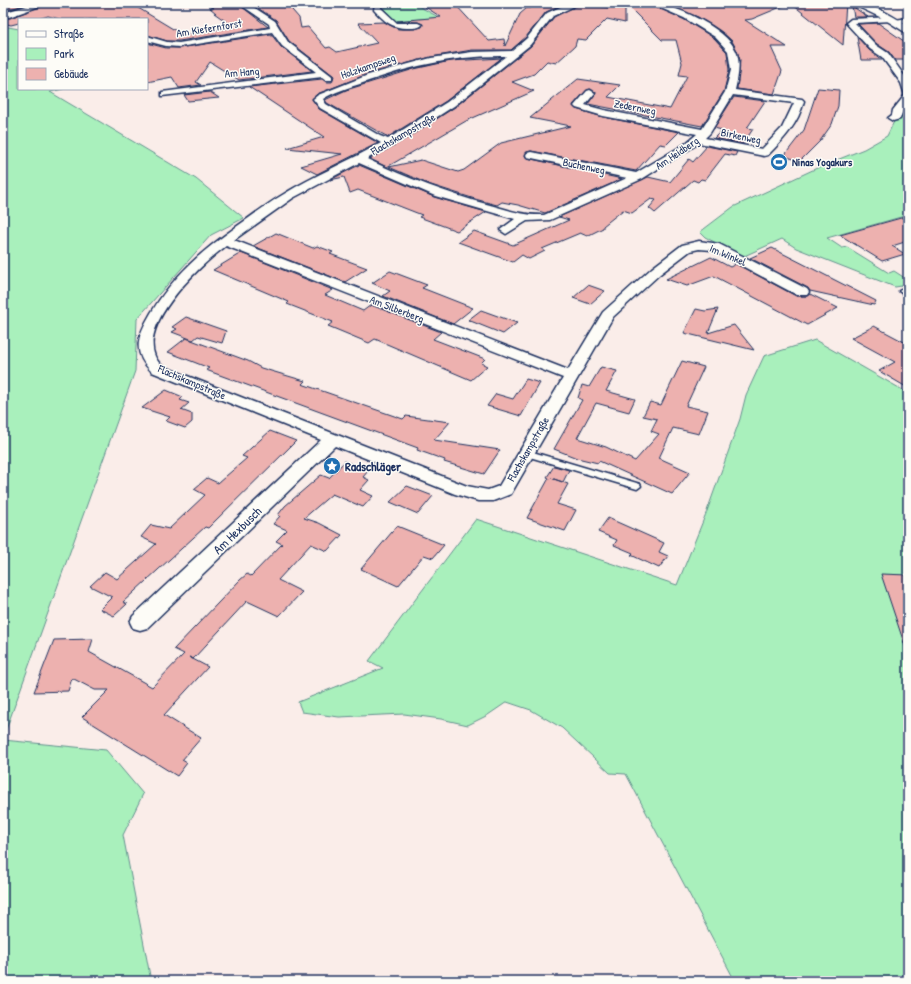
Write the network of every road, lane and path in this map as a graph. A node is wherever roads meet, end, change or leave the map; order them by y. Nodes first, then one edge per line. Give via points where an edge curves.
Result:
1 (44, 3) edge
2 (242, 3) edge
3 (389, 3) edge
4 (577, 3) edge
5 (653, 3) edge
6 (855, 3) edge
7 (374, 4) edge
8 (6, 15) dead end
9 (894, 20) junction
10 (908, 20) edge
11 (418, 25) dead end
12 (276, 29) junction
13 (908, 31) edge
14 (148, 38) edge
15 (514, 54) junction
16 (322, 74) junction
17 (344, 87) junction
18 (730, 92) junction
19 (590, 93) dead end
20 (908, 93) edge
21 (165, 94) dead end
22 (908, 97) edge
23 (894, 118) dead end
24 (701, 136) junction
25 (389, 143) junction
26 (531, 155) dead end
27 (359, 159) junction
28 (638, 177) junction
29 (523, 218) junction
30 (506, 230) dead end
31 (224, 242) junction
32 (656, 271) joint
33 (908, 288) edge
34 (802, 292) dead end
35 (908, 296) edge
36 (571, 376) junction
37 (333, 438) junction
38 (526, 453) junction
39 (637, 486) dead end
40 (140, 622) dead end

1 - 8 street
2 - 12 street via 272,23
3 - 7 street
4 - 15 street, Flachskampstraße via 548,16 534,36
5 - 18 street, Am Heidberg via 687,16 718,35 728,46 732,51 735,70
6 - 9 street
7 - 11 street via 389,22 398,27
9 - 10 street
9 - 13 street
9 - 20 street via 850,23 873,47 885,55 905,83
12 - 14 street, Am Kiefernforst via 179,45
12 - 16 street via 285,44
15 - 17 street, Holzkampsweg via 471,54 430,60 388,70
15 - 25 street, Flachskampstraße via 441,111
16 - 17 street
16 - 21 street, Am Hang
17 - 25 street, Holzkampsweg via 320,97 318,102 376,138
18 - 24 street, Am Heidberg
18 - 24 street, Birkenweg via 799,98 790,126 764,153
19 - 24 street, Zedernweg via 579,106
22 - 23 street
24 - 28 street, Am Heidberg
25 - 27 street, Flachskampstraße
26 - 28 street, Buchenweg
27 - 29 street, Am Heidberg via 418,186 457,200
27 - 31 street, Flachskampstraße via 287,197
28 - 29 street, Am Heidberg via 546,218
29 - 30 street
31 - 36 street, Am Silberberg
31 - 37 street, Flachskampstraße via 193,265 174,286 161,306 145,342 149,362 157,369
32 - 34 street, Im Winkel via 686,248 707,245 727,252
32 - 36 street, Flachskampstraße via 608,315
33 - 35 lane via 902,292
36 - 38 street, Flachskampstraße
37 - 38 street, Flachskampstraße via 461,490 488,497 505,490
37 - 40 street, Am Hexbusch
38 - 39 lane

